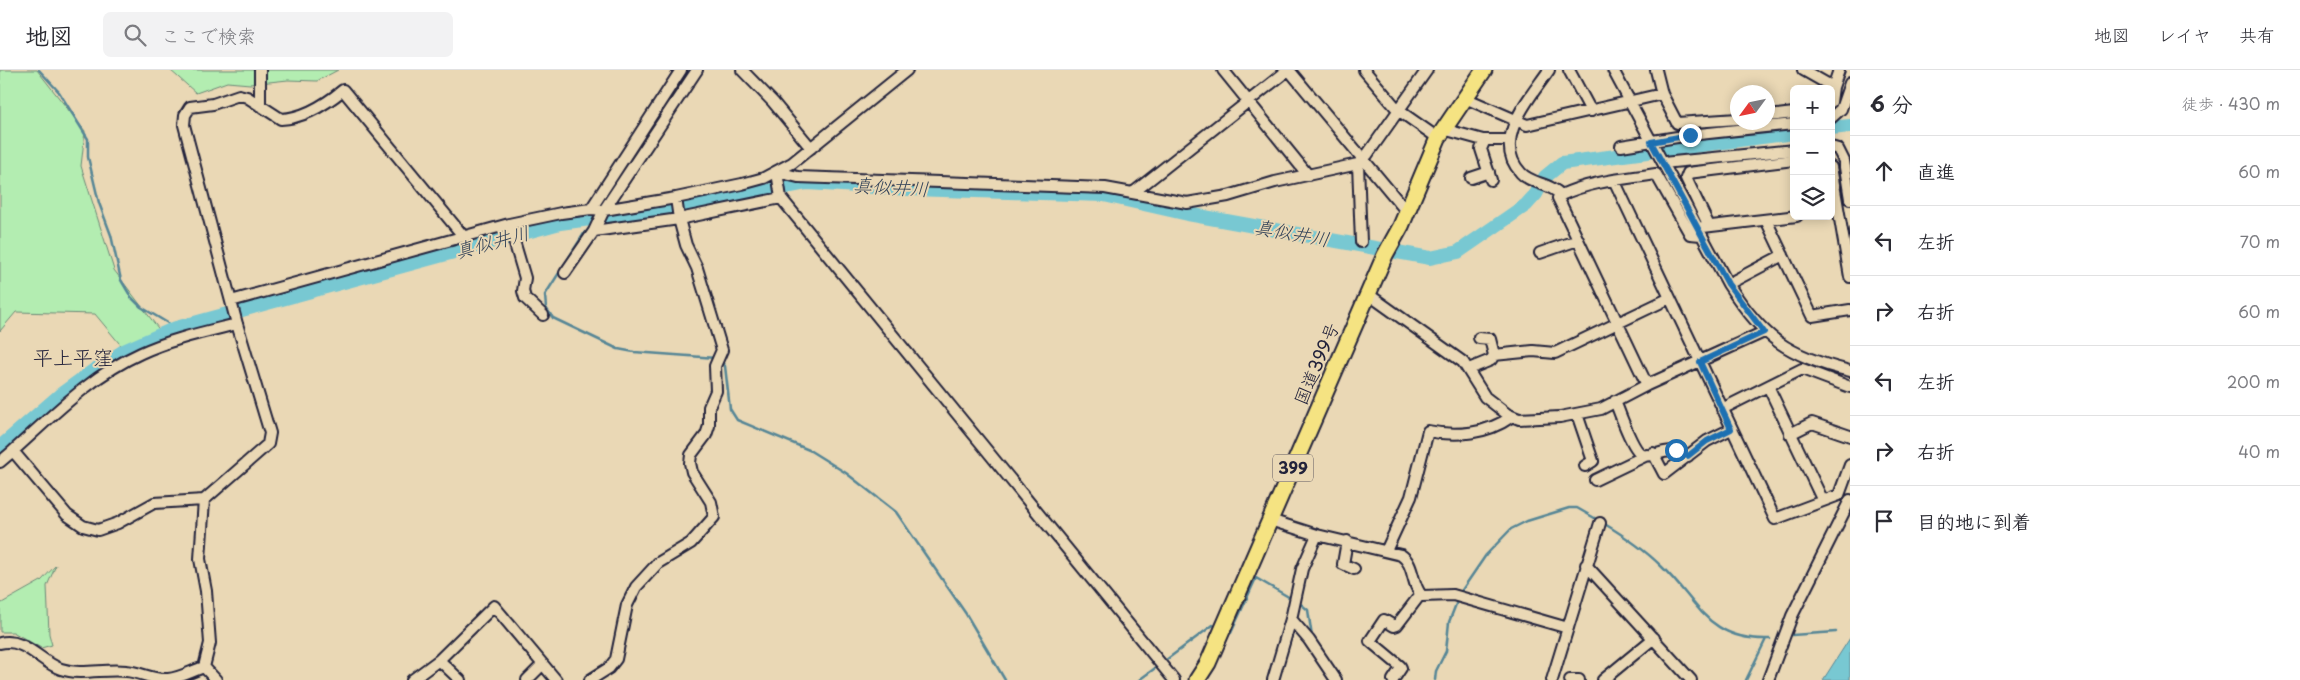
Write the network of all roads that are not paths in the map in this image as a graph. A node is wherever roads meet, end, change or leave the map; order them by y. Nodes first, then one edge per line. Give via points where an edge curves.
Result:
1 (260, 70) edge
2 (680, 70) edge
3 (697, 70) edge
4 (742, 70) edge
5 (907, 70) edge
6 (1224, 70) edge
7 (1289, 70) edge
8 (1364, 70) edge
9 (1427, 70) edge
10 (1484, 70) edge
11 (1549, 70) edge
12 (1569, 70) edge
13 (1613, 70) edge
14 (1656, 70) edge
15 (1803, 70) edge
16 (1839, 70) edge
17 (1850, 83) edge
18 (1829, 85) edge
19 (1834, 85) edge
20 (1662, 94) junction
21 (1465, 98) junction
22 (1630, 102) junction
23 (1250, 103) junction
24 (260, 106) junction
25 (1398, 110) junction
26 (1591, 111) junction
27 (1790, 113) edge
28 (1835, 114) edge
29 (1775, 115) edge
30 (1516, 120) junction
31 (1730, 120) edge
32 (1790, 124) edge
33 (1441, 133) junction
34 (1485, 140) junction
35 (1510, 140) junction
36 (1652, 143) junction
37 (1621, 146) dead end
38 (811, 148) junction
39 (1835, 148) edge
40 (1790, 150) edge
41 (1790, 160) edge
42 (1360, 162) junction
43 (1663, 163) junction
44 (778, 174) junction
45 (1308, 175) junction
46 (1471, 178) dead end
47 (1614, 180) junction
48 (1134, 192) junction
49 (1561, 195) junction
50 (781, 196) junction
51 (676, 199) junction
52 (1850, 199) edge
53 (592, 209) junction
54 (603, 211) junction
55 (1835, 216) edge
56 (679, 217) junction
57 (1790, 217) edge
58 (1404, 219) junction
59 (1766, 220) junction
60 (510, 226) junction
61 (1709, 226) junction
62 (595, 229) junction
63 (1699, 232) junction
64 (464, 237) junction
65 (1578, 240) junction
66 (1361, 242) dead end
67 (1540, 253) dead end
68 (1783, 255) junction
69 (565, 274) dead end
70 (1850, 277) edge
71 (1728, 284) junction
72 (1368, 294) junction
73 (1670, 298) junction
74 (232, 303) junction
75 (1850, 310) edge
76 (543, 315) dead end
77 (237, 322) junction
78 (1617, 322) junction
79 (1764, 332) junction
80 (1485, 335) dead end
81 (1494, 355) junction
82 (1700, 362) junction
83 (1469, 369) junction
84 (1850, 371) edge
85 (1647, 385) junction
86 (1768, 386) junction
87 (1850, 387) edge
88 (1614, 400) junction
89 (1722, 409) junction
90 (1578, 414) junction
91 (1511, 417) junction
92 (1731, 429) junction
93 (1790, 434) junction
94 (1850, 436) edge
95 (13, 451) junction
96 (1650, 454) junction
97 (1688, 456) junction
98 (0, 462) edge
99 (1850, 465) edge
100 (1585, 466) dead end
101 (1595, 480) dead end
102 (204, 500) junction
103 (1850, 500) edge
104 (1823, 501) junction
105 (1270, 520) junction
106 (1600, 523) dead end
107 (1316, 535) junction
108 (1348, 541) junction
109 (1386, 551) junction
110 (1586, 565) junction
111 (1354, 569) dead end
112 (1420, 595) junction
113 (1291, 619) junction
114 (1568, 628) junction
115 (1654, 638) junction
116 (0, 643) edge
117 (439, 660) junction
118 (542, 665) junction
119 (204, 666) junction
120 (216, 680) edge
121 (412, 680) edge
122 (460, 680) edge
123 (527, 680) edge
124 (556, 680) edge
125 (590, 680) edge
126 (1174, 680) edge
127 (1197, 680) edge
128 (1273, 680) edge
129 (1336, 680) edge
130 (1393, 680) edge
131 (1552, 680) edge
132 (1570, 680) edge
133 (1579, 680) edge
134 (1603, 680) edge
135 (1691, 680) edge
136 (1768, 680) edge

1 - 24 street
2 - 53 street
3 - 54 street
4 - 38 street
5 - 38 street
6 - 23 street
7 - 23 street
7 - 42 street
8 - 25 street
9 - 25 street
10 - 21 highway, 国道399号 / 399
11 - 30 street
12 - 26 street
13 - 22 street
14 - 20 street
15 - 18 street
16 - 19 street
17 - 28 street via 1841,109
20 - 22 street
20 - 31 street via 1674,118 1681,124
21 - 30 street
21 - 33 highway, 国道399号 / 399
22 - 26 street
22 - 36 street
23 - 45 street
23 - 48 street
24 - 64 street via 281,119 288,119 324,105 343,90
24 - 74 street via 239,95 213,104 190,107 185,115 184,125
25 - 33 street
25 - 42 street
26 - 30 street via 1527,125
27 - 29 street
30 - 35 street
32 - 36 street via 1690,135
33 - 34 street
33 - 58 highway, 国道399号 / 399
34 - 35 street
34 - 46 street via 1481,149 1490,176
35 - 49 street via 1518,169
36 - 37 street
36 - 43 street
38 - 44 street
39 - 52 street via 1844,161
40 - 43 street
41 - 61 street via 1688,173 1686,178
42 - 45 street
42 - 58 street
42 - 66 street
43 - 63 street
44 - 48 street via 1105,188
44 - 50 street
44 - 51 street
45 - 48 street via 1201,202 1187,203
47 - 49 street via 1583,186
47 - 63 street via 1656,174 1690,234
47 - 73 street
49 - 65 street via 1558,198
50 - 56 street
50 - 126 street
51 - 54 street
51 - 56 street
53 - 54 street
53 - 60 street
54 - 62 street
55 - 70 street
56 - 62 street
56 - 125 street via 722,350 706,434 691,455 690,463 692,472 711,502 714,517 691,542 658,563 636,587 627,605 616,660
57 - 59 street
58 - 72 highway, 国道399号 / 399
59 - 61 street
59 - 68 street
60 - 64 street
60 - 76 street via 525,278 525,298
61 - 63 street
62 - 69 street
63 - 71 street
64 - 74 street
65 - 67 street
65 - 78 street
68 - 71 street
68 - 75 street via 1812,316
71 - 79 street
72 - 83 street
72 - 105 highway, 国道399号 / 399
73 - 78 street
73 - 82 street
74 - 77 street
77 - 95 street via 159,345 108,370
77 - 102 street via 270,433 268,444
78 - 81 street via 1555,353 1534,351
78 - 85 street
79 - 82 street
79 - 84 street via 1786,348 1818,363
80 - 81 street
81 - 83 street via 1491,360
82 - 85 street
82 - 89 street
83 - 91 street via 1485,397
85 - 88 street
86 - 87 street via 1802,369
86 - 89 street
86 - 93 street
88 - 90 street via 1601,410
88 - 96 street via 1632,442 1640,453
89 - 92 street
90 - 91 street via 1534,420
90 - 100 street via 1593,461
91 - 109 street via 1466,434 1428,431 1411,497
92 - 97 street via 1707,441
92 - 104 street via 1775,518
93 - 94 street via 1812,423
93 - 104 street
95 - 98 street
95 - 102 street via 67,515 83,526 98,530 118,523 154,502
96 - 97 street via 1671,450
96 - 97 street via 1664,474
96 - 101 street
99 - 104 street via 1839,496
102 - 119 street via 200,559 210,643
103 - 136 street via 1792,616
105 - 107 street
105 - 127 highway, 国道399号 / 399 via 1208,662
106 - 110 street
107 - 108 street
107 - 113 street via 1302,569
108 - 109 street
108 - 111 street via 1343,564
109 - 112 street via 1406,558
110 - 114 street
110 - 115 street
112 - 114 street via 1457,596
112 - 130 street via 1397,625 1384,620 1370,641 1400,666
113 - 128 street
113 - 129 street
114 - 131 street
115 - 134 street
115 - 135 street
116 - 119 street via 12,641 21,644 63,670 125,670 167,680
117 - 118 street via 494,606
117 - 121 street
117 - 122 street
118 - 123 street
118 - 124 street
119 - 120 street
132 - 133 street

